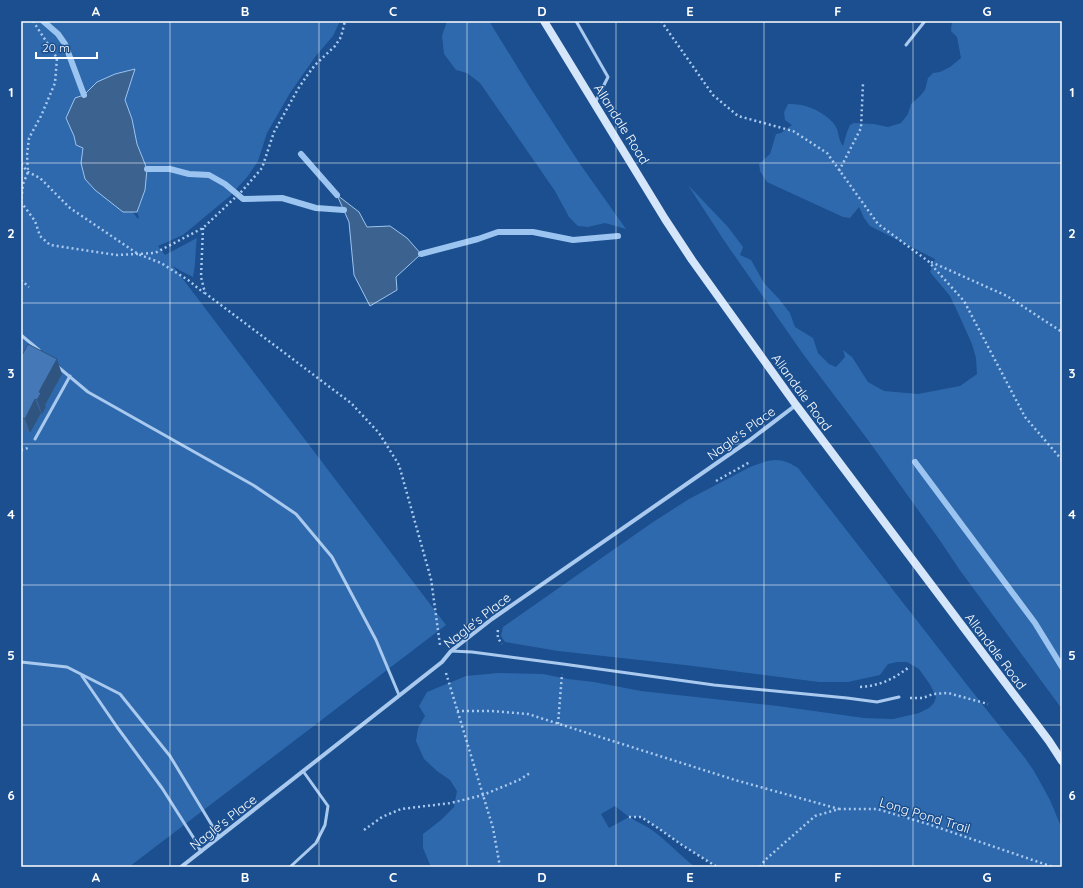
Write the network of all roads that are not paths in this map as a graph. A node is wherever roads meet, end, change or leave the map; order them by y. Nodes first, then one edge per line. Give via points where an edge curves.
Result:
1 (544, 21) edge
2 (576, 21) edge
3 (925, 21) edge
4 (906, 45) dead end
5 (595, 103) junction
6 (21, 335) edge
7 (43, 354) edge
8 (54, 363) edge
9 (70, 376) junction
10 (796, 405) junction
11 (35, 439) dead end
12 (451, 651) junction
13 (21, 662) edge
14 (81, 674) junction
15 (399, 695) junction
16 (899, 697) road end
17 (1062, 761) edge
18 (303, 771) junction
19 (219, 837) junction
20 (201, 852) junction
21 (181, 867) edge
22 (290, 867) edge

1 - 5 main road, Allandale Road
2 - 5 lane via 608,78
3 - 4 lane
5 - 10 main road, Allandale Road via 692,260
6 - 7 lane
8 - 9 lane
9 - 11 lane
9 - 15 lane via 88,392 253,485 296,514 332,557 376,640
10 - 12 street, Nagle's Place via 750,440 492,619
10 - 17 main road, Allandale Road
12 - 15 street, Nagle's Place via 442,662
12 - 16 lane via 714,685 877,702
13 - 14 lane via 67,667
14 - 19 lane via 120,694 170,756
14 - 20 lane via 162,788
15 - 18 street, Nagle's Place
18 - 19 street, Nagle's Place
18 - 22 lane via 328,806 325,825 316,843
19 - 20 street, Nagle's Place
20 - 21 street, Nagle's Place

